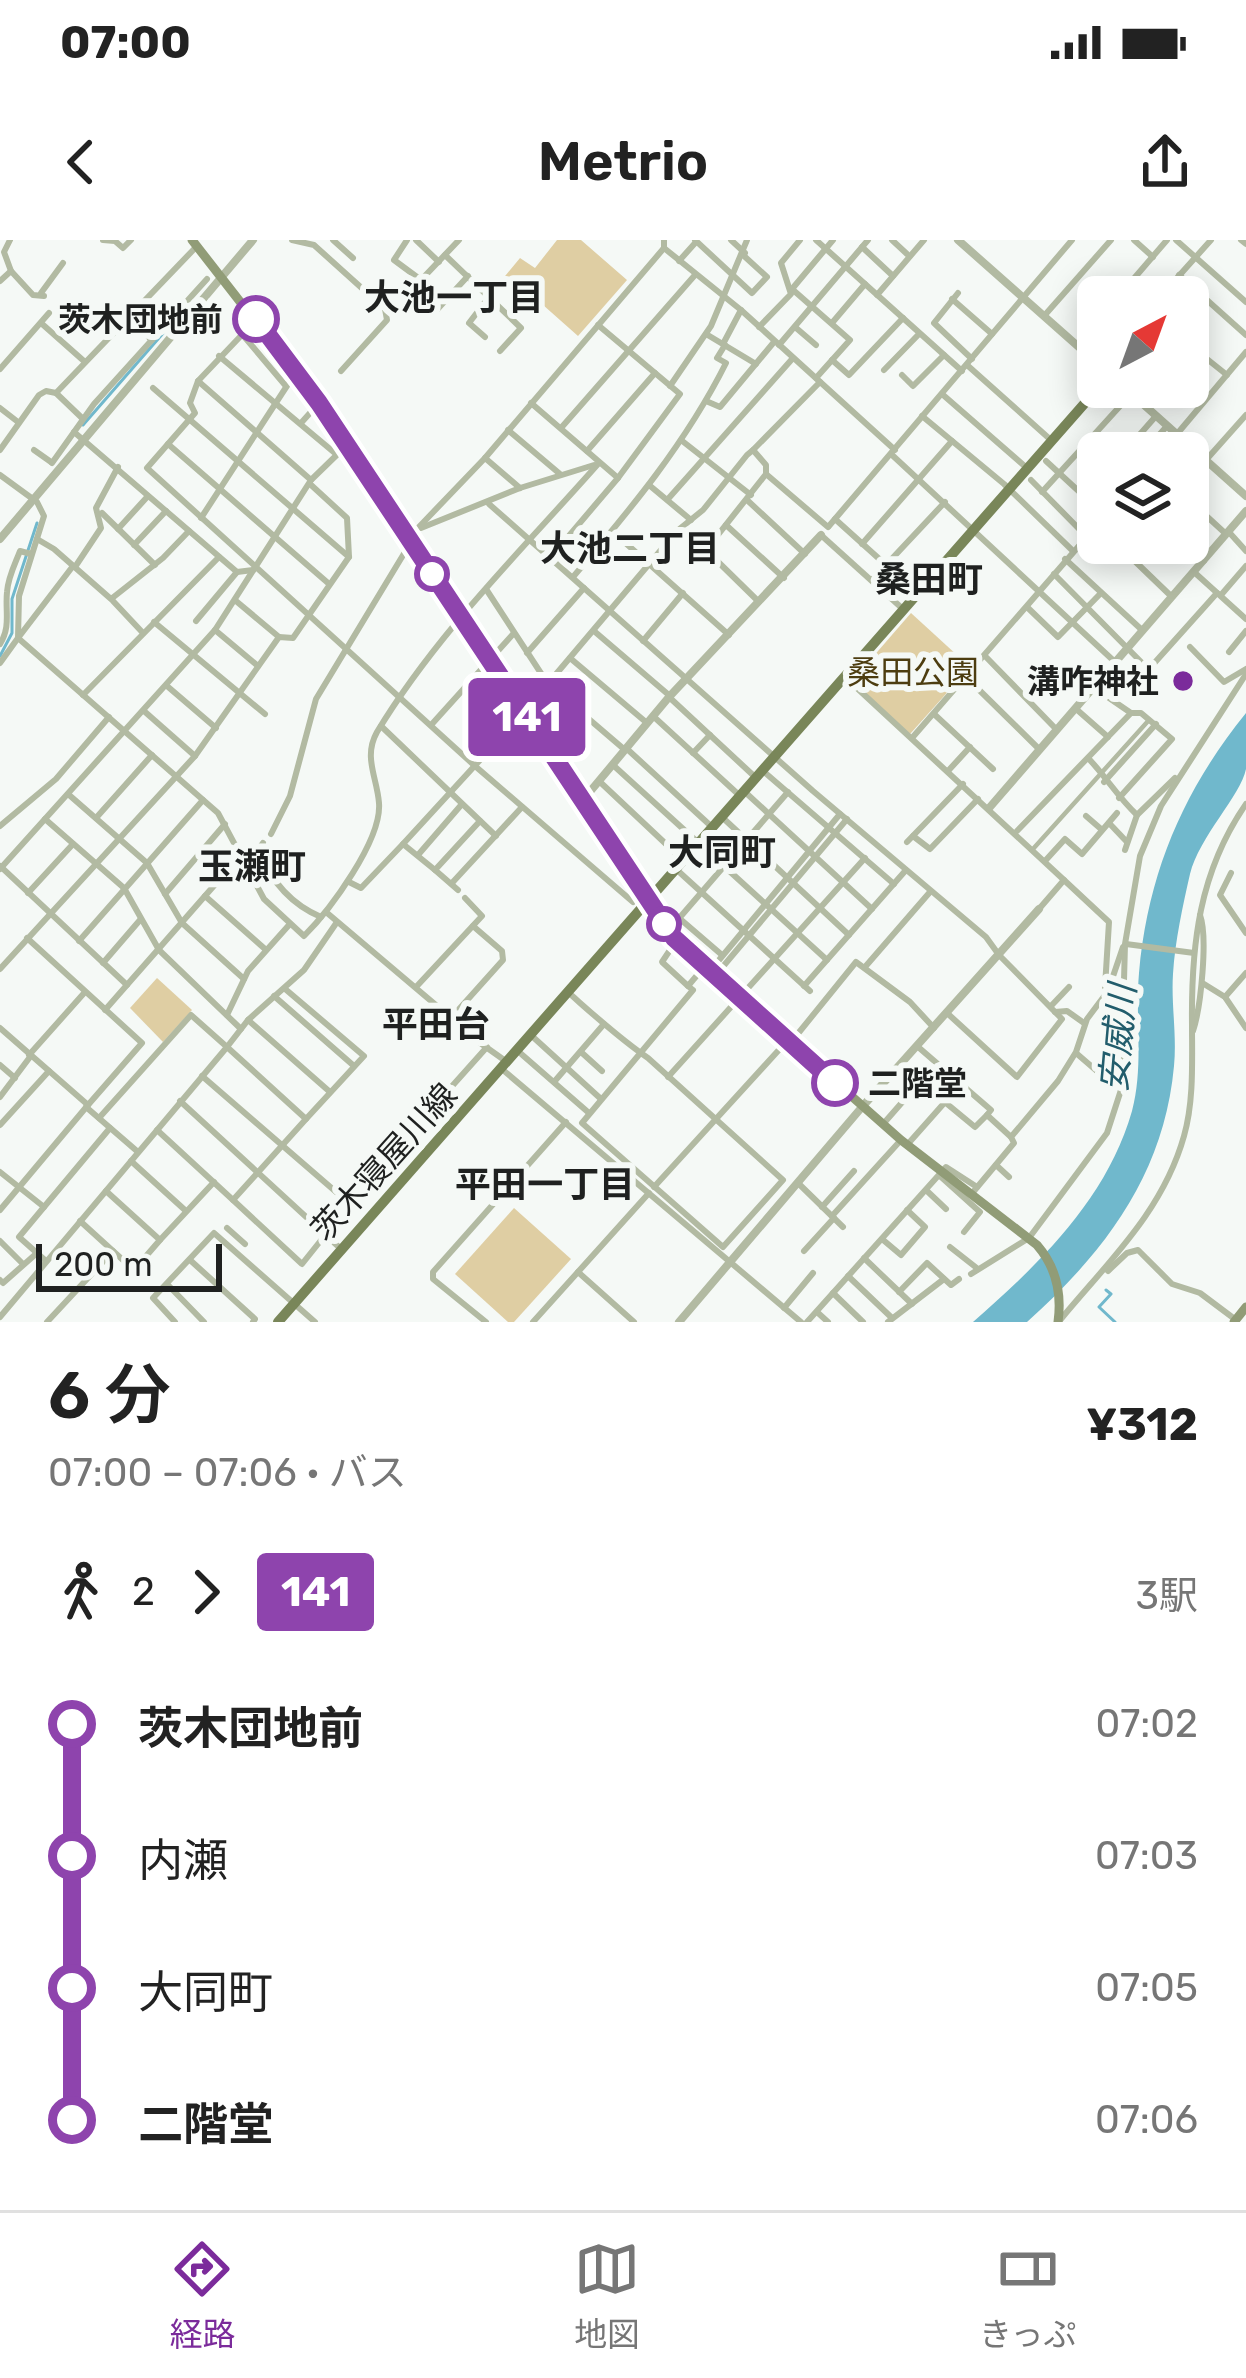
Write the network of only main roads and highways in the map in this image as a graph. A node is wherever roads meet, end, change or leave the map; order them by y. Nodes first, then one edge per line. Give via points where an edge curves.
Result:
1 (194, 243) edge
2 (1081, 408) edge
3 (650, 903) junction
4 (1246, 1307) edge
5 (1059, 1319) edge
6 (1236, 1321) edge
7 (278, 1322) edge

1 - 3 main road via 411,535
2 - 3 main road, 茨木寝屋川線
3 - 5 main road via 676,941 788,1042 940,1173 1031,1239 1053,1268
3 - 7 main road, 茨木寝屋川線
4 - 6 main road

